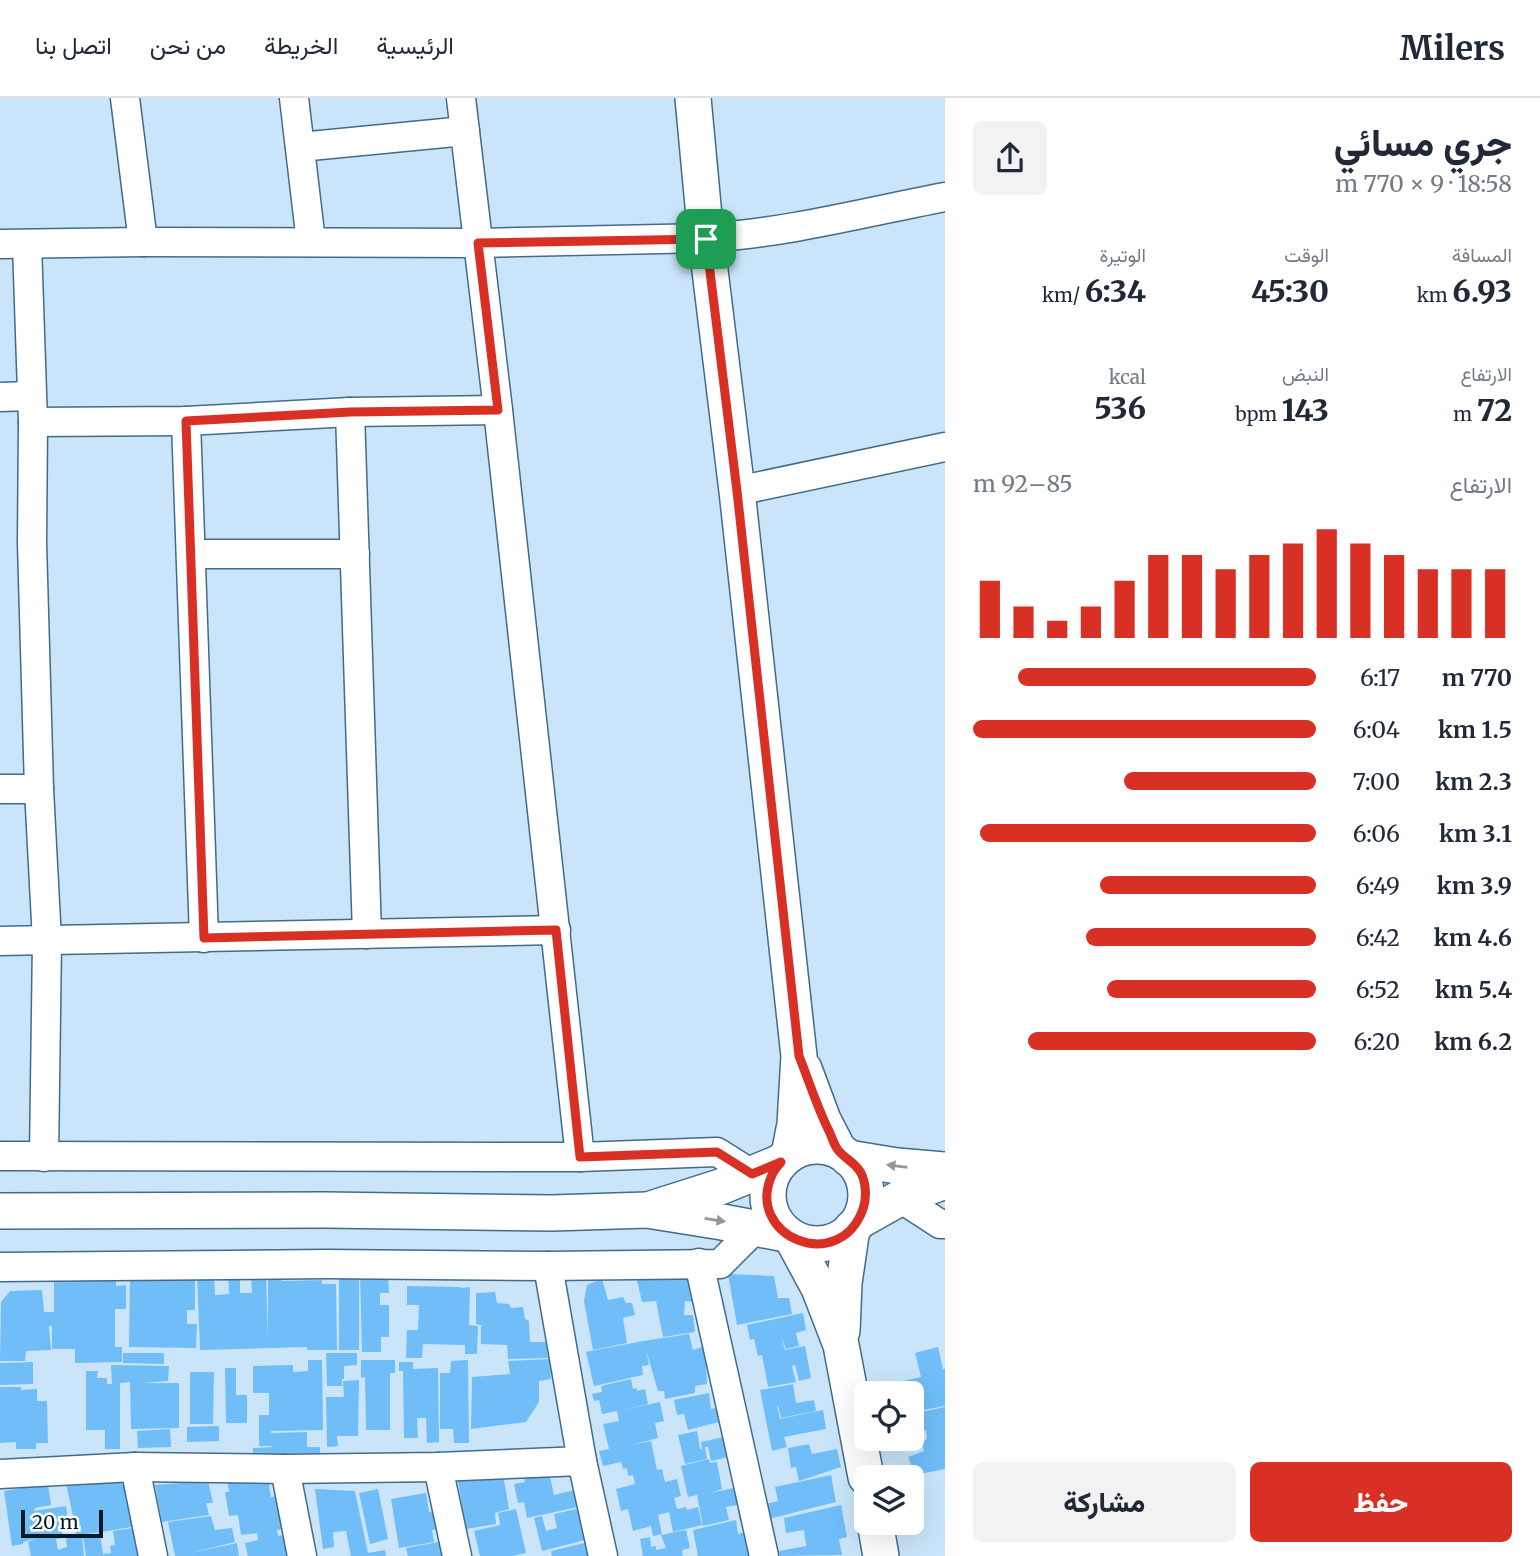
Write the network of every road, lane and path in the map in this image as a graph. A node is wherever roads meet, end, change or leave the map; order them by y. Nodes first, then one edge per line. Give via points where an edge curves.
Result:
1 (125, 98) edge
2 (295, 98) edge
3 (461, 98) edge
4 (693, 98) edge
5 (465, 131) junction
6 (300, 147) junction
7 (945, 197) edge
8 (706, 239) junction
9 (143, 242) junction
10 (311, 242) junction
11 (478, 243) junction
12 (14, 244) edge
13 (0, 397) edge
14 (32, 409) junction
15 (498, 410) junction
16 (350, 412) junction
17 (186, 421) junction
18 (945, 447) edge
19 (737, 491) junction
20 (191, 554) junction
21 (355, 554) junction
22 (0, 789) edge
23 (39, 789) junction
24 (556, 930) junction
25 (367, 934) junction
26 (204, 938) junction
27 (0, 941) edge
28 (47, 941) junction
29 (799, 1056) junction
30 (844, 1155) junction
31 (0, 1156) edge
32 (44, 1157) junction
33 (580, 1157) junction
34 (774, 1164) junction
35 (945, 1170) edge
36 (945, 1181) edge
37 (900, 1198) junction
38 (0, 1210) edge
39 (647, 1210) junction
40 (856, 1224) junction
41 (945, 1224) edge
42 (778, 1233) junction
43 (699, 1264) junction
44 (548, 1266) junction
45 (0, 1267) edge
46 (841, 1345) junction
47 (582, 1461) junction
48 (864, 1465) edge
49 (135, 1467) junction
50 (438, 1467) junction
51 (285, 1469) junction
52 (0, 1474) edge
53 (877, 1535) edge
54 (153, 1556) edge
55 (302, 1556) edge
56 (457, 1556) edge
57 (603, 1556) edge
58 (764, 1556) edge
59 (881, 1556) edge

1 - 9 street
2 - 6 street
3 - 5 street
4 - 8 street
5 - 6 street
5 - 11 street
6 - 10 street
7 - 8 street via 786,229
8 - 11 street
8 - 19 street
9 - 10 street
9 - 12 street
10 - 11 street
11 - 15 street
12 - 14 street
13 - 14 street
14 - 17 street
14 - 23 street
15 - 16 street
15 - 24 street
16 - 17 street
16 - 21 street
17 - 20 street
18 - 19 street
19 - 29 street
20 - 21 street
20 - 26 street
21 - 25 street
22 - 23 street
23 - 28 street
24 - 25 street
24 - 33 street
25 - 26 street
26 - 28 street
27 - 28 street
28 - 32 street
29 - 30 street via 823,1120
29 - 34 street via 795,1124
30 - 34 street via 824,1146 808,1146
35 -> 30 street
30 - 40 street via 861,1173 865,1188 865,1205
31 - 32 street
32 - 33 street
33 - 34 street via 717,1152
34 - 39 street
34 - 42 street via 768,1206
36 - 37 street
37 - 40 street
37 - 41 street
38 - 39 street
39 -> 42 street
40 - 42 street via 833,1242 817,1245
40 - 46 street via 844,1283
42 - 43 street via 720,1264
42 - 46 street via 819,1288
43 - 44 street
43 - 58 street
44 - 45 street
44 - 47 street
46 - 48 street
47 - 50 street
47 - 57 street
49 - 51 street
49 - 52 street
49 - 54 street
50 - 51 street
50 - 56 street
51 - 55 street
53 - 59 street

